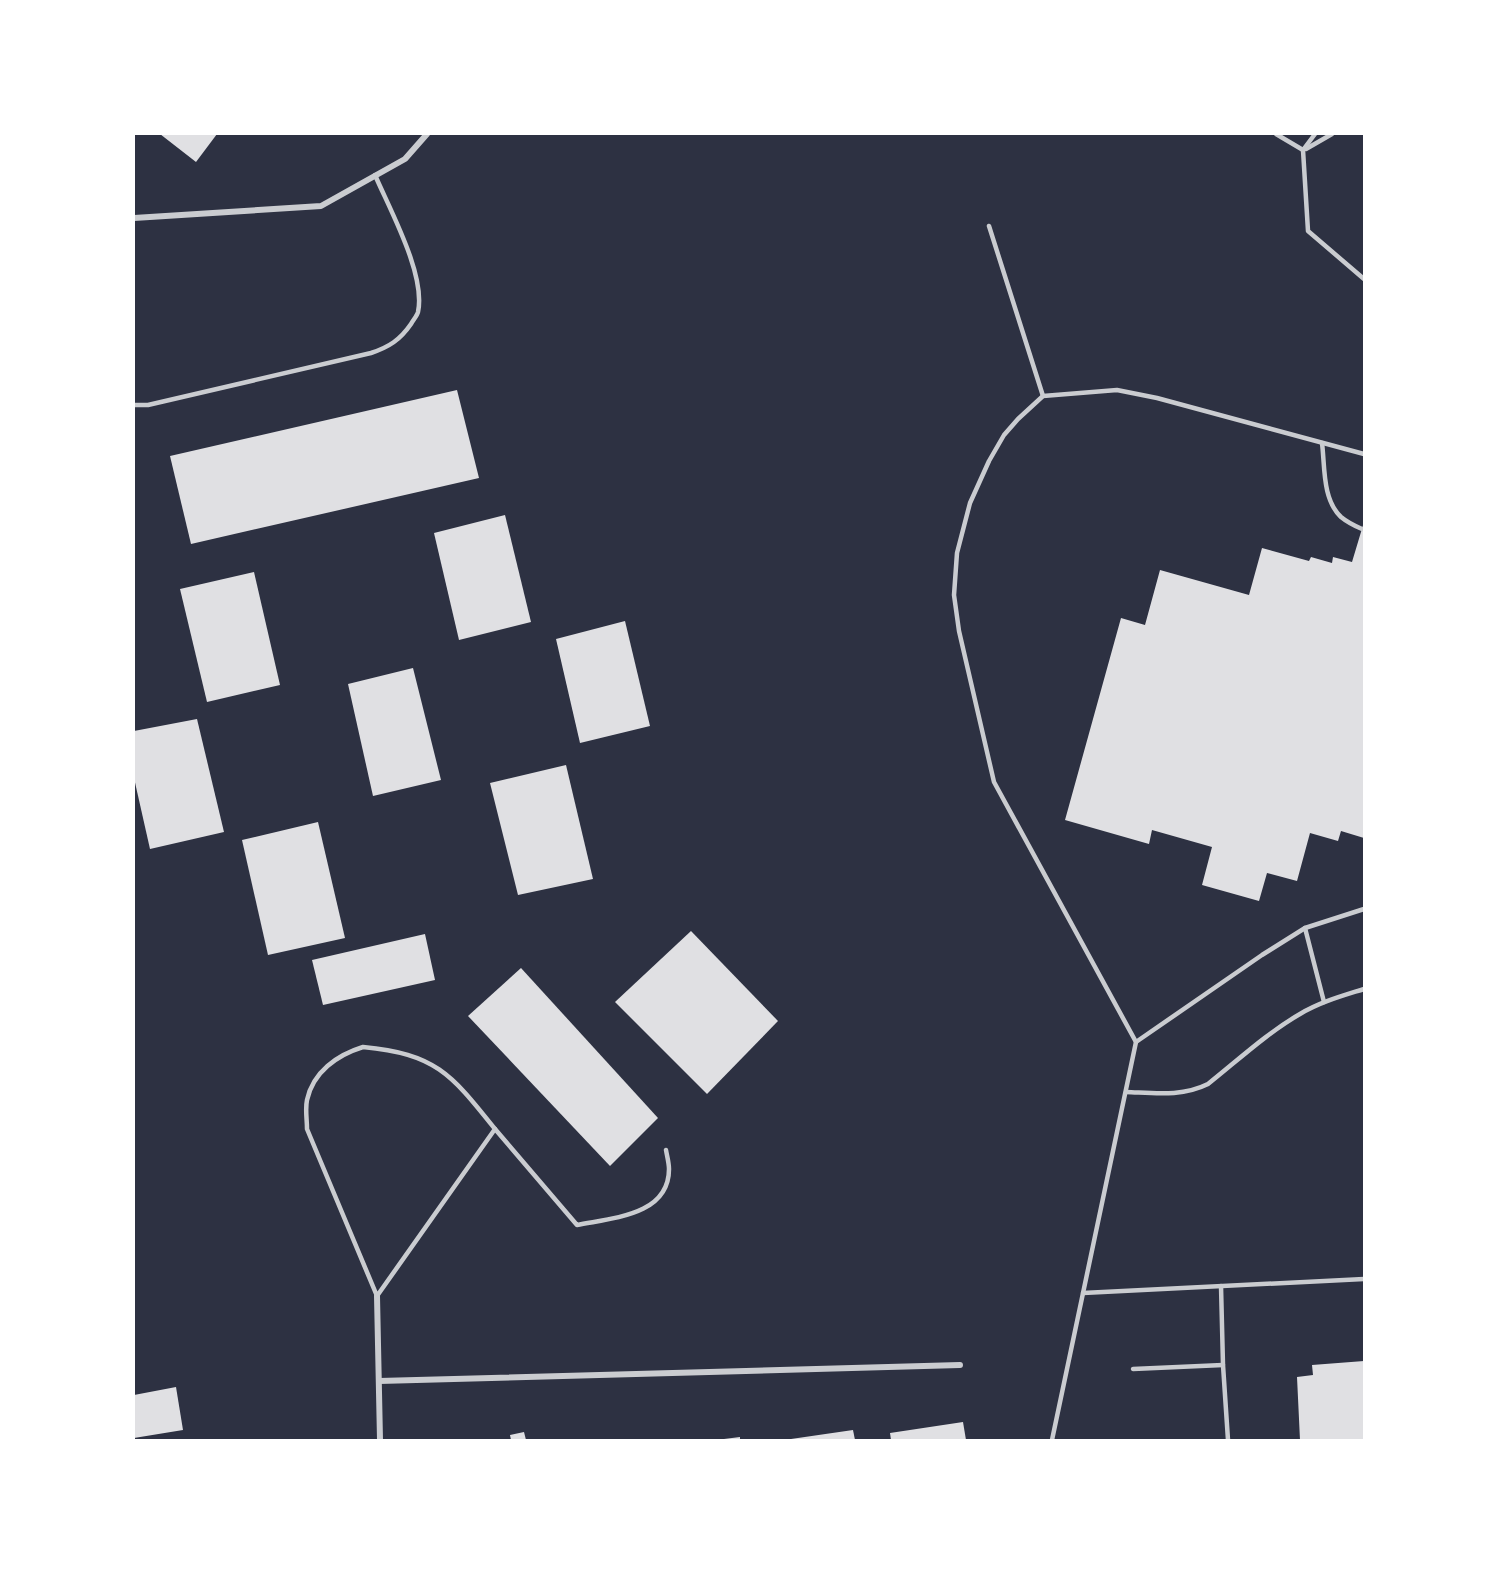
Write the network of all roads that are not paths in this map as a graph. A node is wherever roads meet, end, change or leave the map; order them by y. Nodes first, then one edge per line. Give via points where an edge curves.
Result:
1 (427, 134) edge
2 (1276, 134) edge
3 (1315, 134) edge
4 (1332, 134) edge
5 (1303, 150) junction
6 (375, 176) junction
7 (134, 218) edge
8 (988, 226) dead end
9 (1365, 279) edge
10 (1042, 396) junction
11 (134, 405) edge
12 (1322, 443) junction
13 (1365, 454) edge
14 (1362, 530) dead end
15 (1365, 909) edge
16 (1305, 928) junction
17 (1365, 989) edge
18 (1324, 1002) junction
19 (1137, 1042) junction
20 (1126, 1092) junction
21 (495, 1129) junction
22 (666, 1150) dead end
23 (1365, 1279) edge
24 (1221, 1286) junction
25 (1083, 1293) junction
26 (377, 1296) junction
27 (960, 1365) dead end
28 (1222, 1365) junction
29 (1133, 1369) dead end
30 (379, 1381) junction
31 (380, 1440) edge
32 (1052, 1440) edge
33 (1228, 1440) edge

1 - 6 street via 405,159
2 - 5 lane
3 - 5 lane
4 - 5 lane
5 - 9 lane via 1308,231
6 - 7 street via 321,206
6 - 11 lane via 409,253 419,291 417,314 403,335 390,346 371,353 148,405
8 - 10 lane
10 - 12 lane via 1117,390
10 - 19 lane via 1004,435 970,503 954,574 956,612 994,782
12 - 13 lane
12 - 14 lane via 1332,506
15 - 16 lane
16 - 18 lane
16 - 19 lane
17 - 18 lane
18 - 20 lane via 1283,1024 1197,1090
19 - 20 lane
20 - 25 lane
21 - 22 lane via 577,1225 637,1213 660,1197 669,1170
21 - 26 lane
21 - 26 lane via 441,1069 388,1049 363,1047 343,1053 311,1087 306,1103 307,1129
23 - 24 lane
24 - 25 lane
24 - 28 lane
25 - 32 lane
26 - 30 street
27 - 30 street
28 - 29 lane
28 - 33 lane
30 - 31 street

